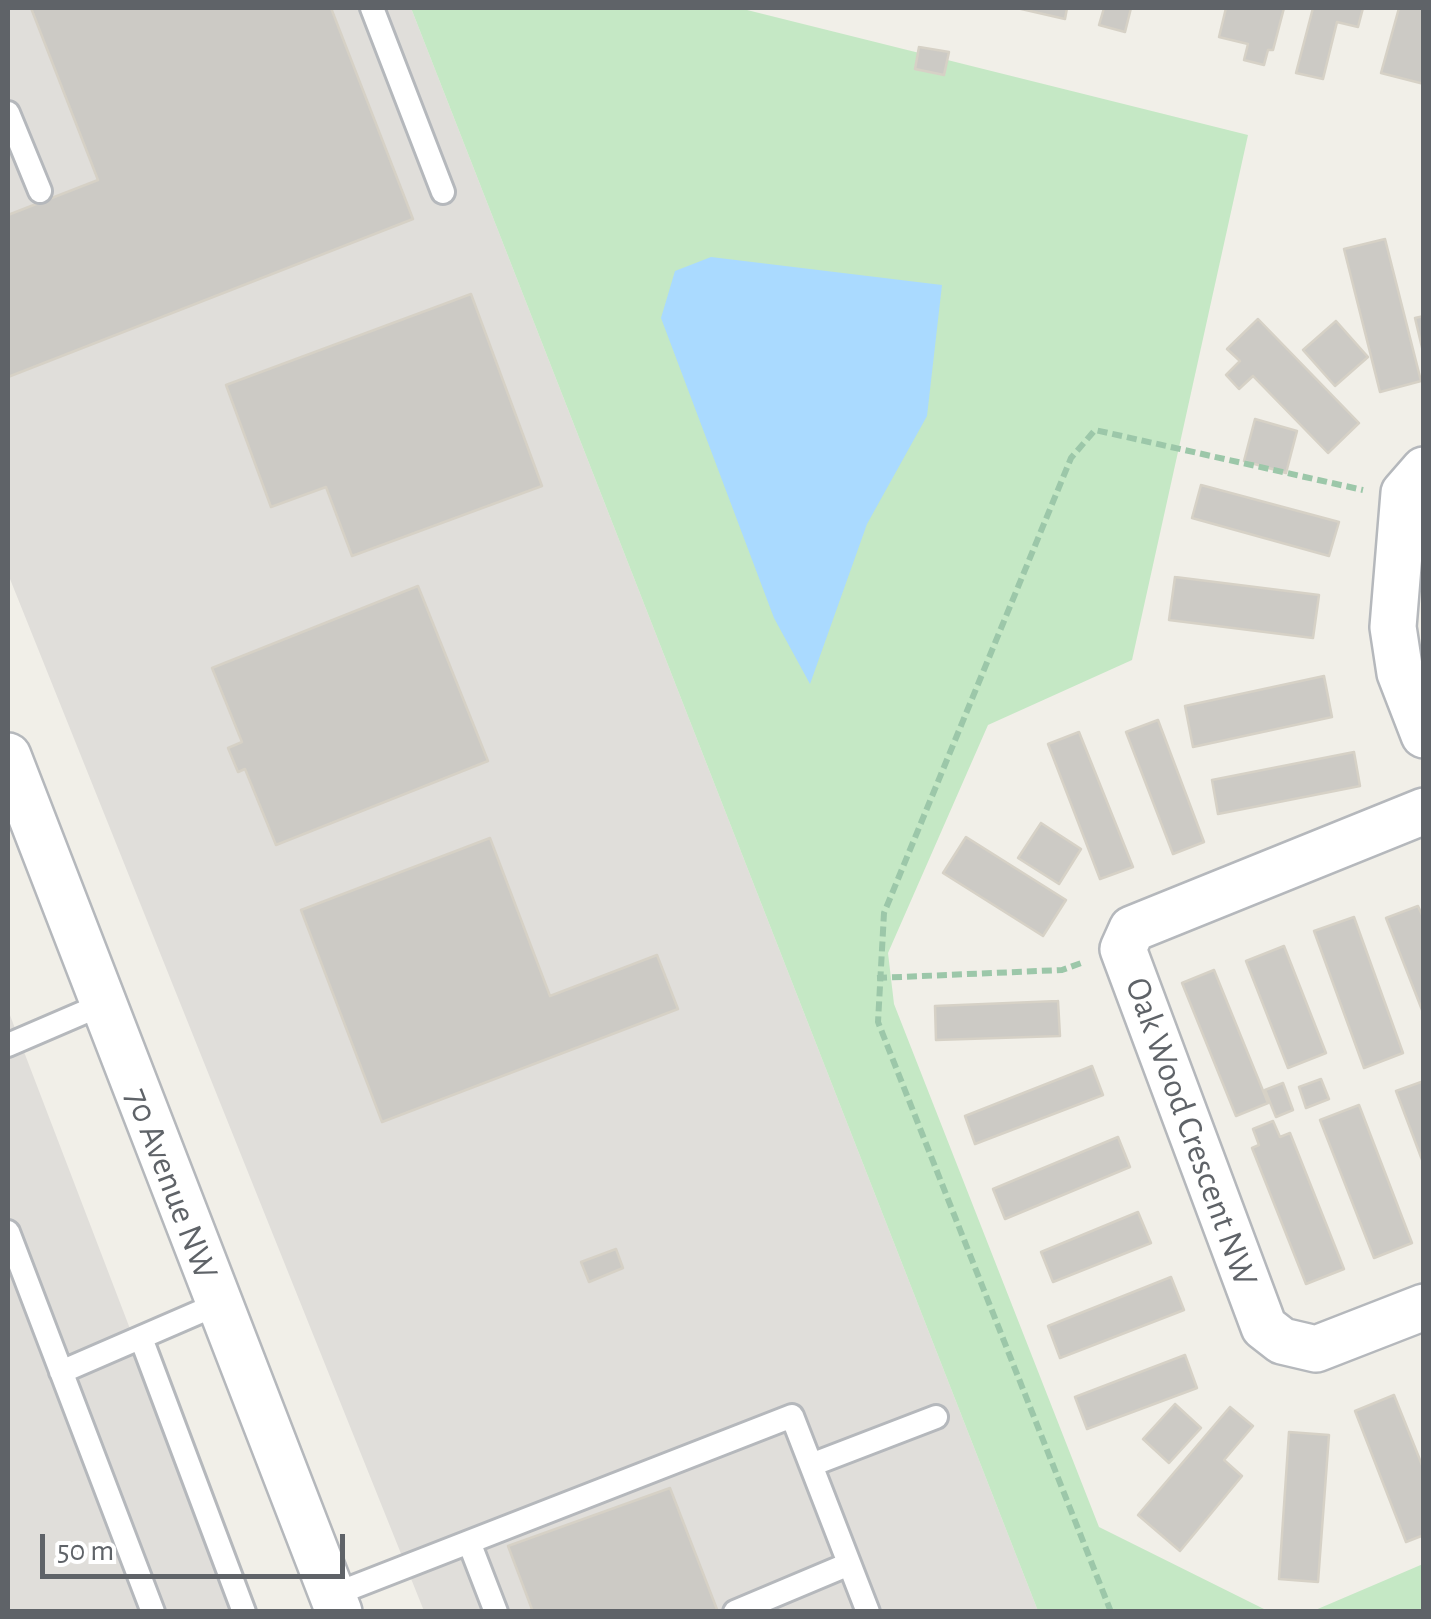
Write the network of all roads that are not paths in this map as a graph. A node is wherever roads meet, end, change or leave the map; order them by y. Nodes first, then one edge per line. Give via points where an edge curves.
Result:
1 (372, 8) edge
2 (8, 114) edge
3 (40, 191) dead end
4 (444, 192) dead end
5 (1414, 481) edge
6 (1424, 735) edge
7 (8, 756) edge
8 (1424, 811) edge
9 (101, 1005) junction
10 (8, 1045) edge
11 (8, 1232) edge
12 (218, 1304) junction
13 (1424, 1307) edge
14 (141, 1338) junction
15 (61, 1372) junction
16 (936, 1417) dead end
17 (811, 1465) junction
18 (469, 1542) junction
19 (850, 1564) junction
20 (336, 1603) edge
21 (153, 1612) edge
22 (244, 1612) edge
23 (496, 1612) edge
24 (734, 1612) edge
25 (868, 1612) edge

1 - 4 lane
2 - 3 lane
5 - 6 street via 1394,627 1400,673
7 - 9 street, 70 Avenue NW
8 - 13 street, Oak Wood Crescent NW via 1132,930 1123,949 1264,1327 1316,1349
9 - 10 lane
9 - 12 street, 70 Avenue NW
11 - 15 lane
12 - 14 lane
12 - 20 street, 70 Avenue NW
14 - 15 lane
14 - 22 lane
15 - 21 lane
16 - 17 lane
17 - 18 lane via 792,1416
17 - 19 lane
18 - 20 lane
18 - 23 lane
19 - 24 lane
19 - 25 lane

